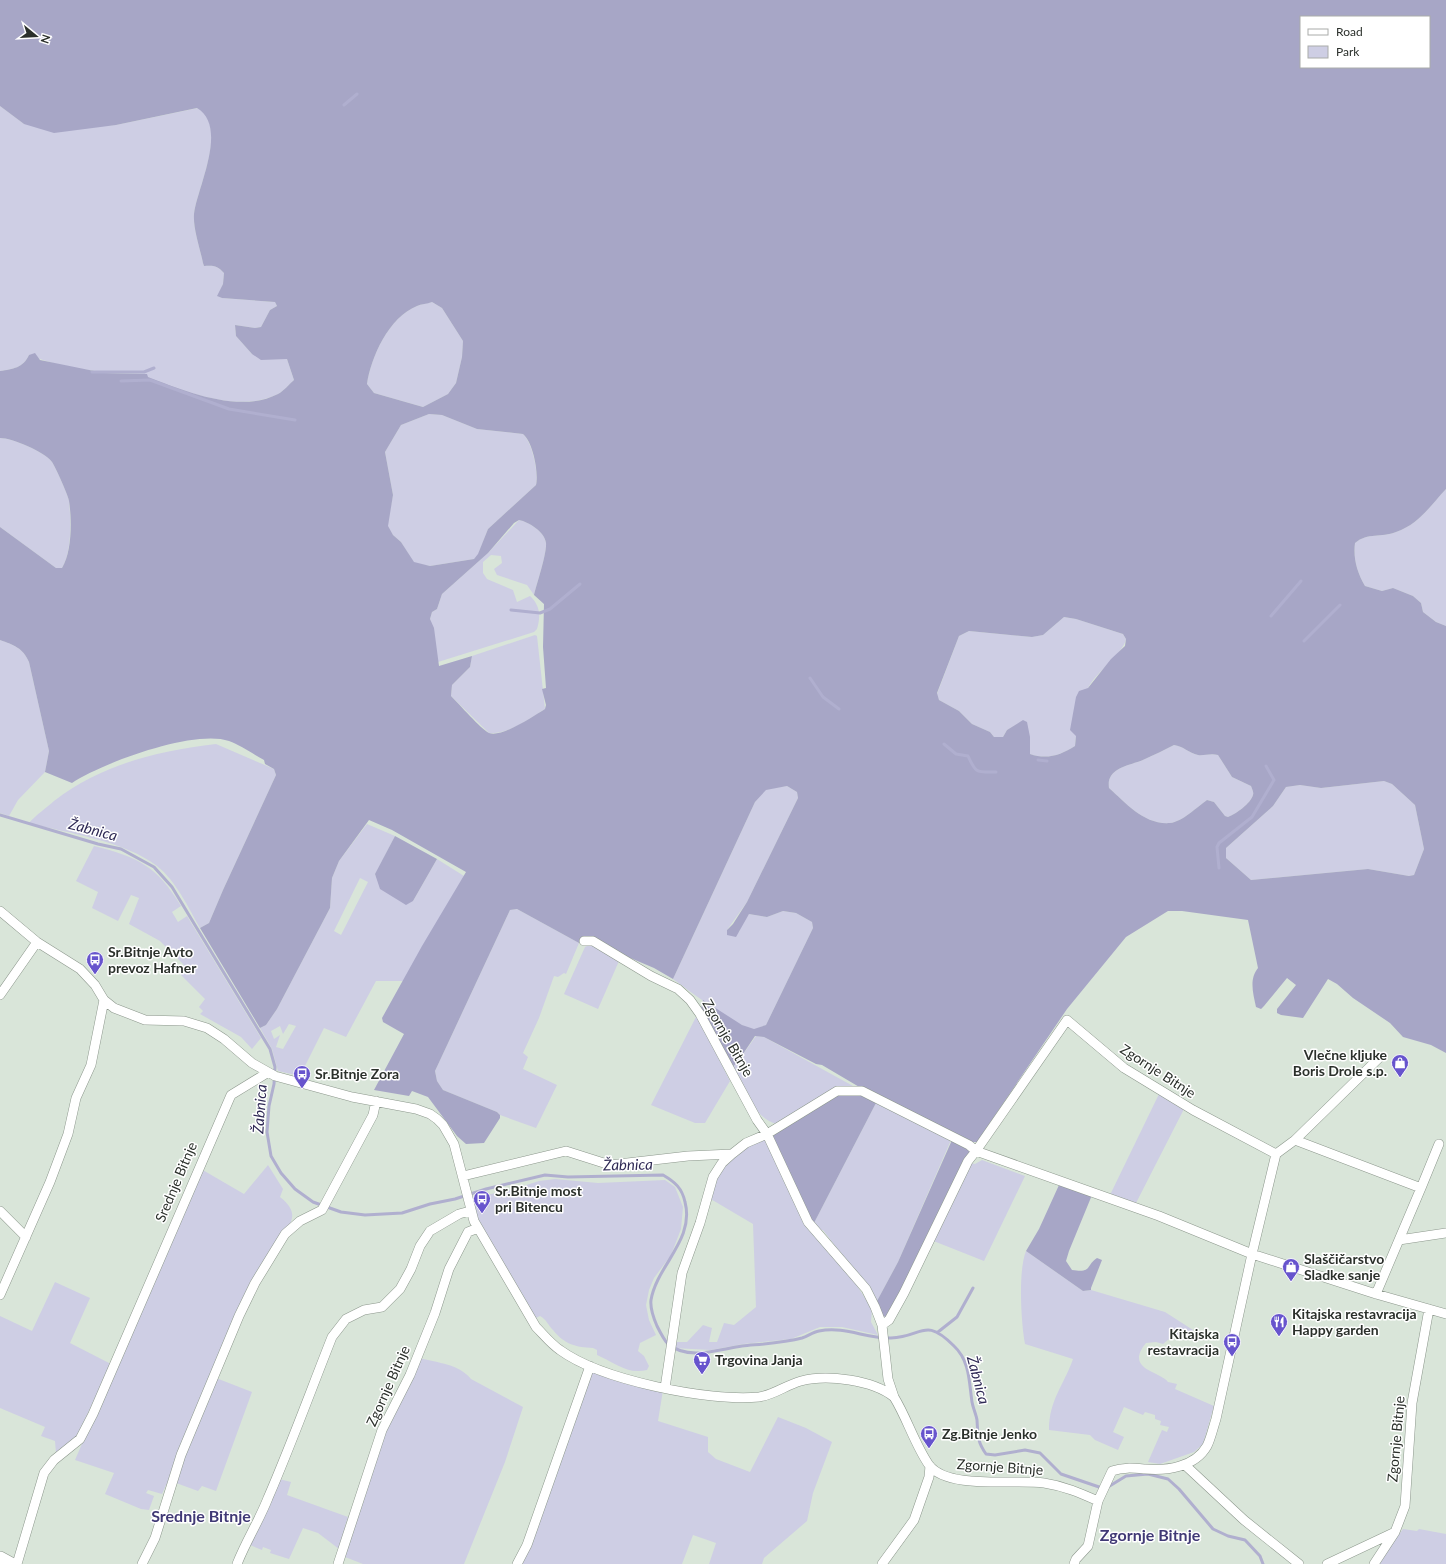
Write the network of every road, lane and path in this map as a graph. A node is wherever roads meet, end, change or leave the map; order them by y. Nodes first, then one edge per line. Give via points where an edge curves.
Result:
1 (0, 911) edge
2 (584, 941) dead end
3 (37, 942) junction
4 (0, 995) edge
5 (104, 1000) junction
6 (1379, 1058) dead end
7 (267, 1073) junction
8 (376, 1101) junction
9 (767, 1134) junction
10 (1295, 1140) junction
11 (1439, 1144) dead end
12 (976, 1151) junction
13 (732, 1154) junction
14 (1276, 1154) junction
15 (463, 1176) junction
16 (1421, 1188) junction
17 (470, 1208) junction
18 (0, 1211) edge
19 (478, 1228) junction
20 (1446, 1233) edge
21 (26, 1237) junction
22 (1399, 1240) junction
23 (1252, 1254) junction
24 (1376, 1294) junction
25 (0, 1295) edge
26 (1429, 1309) junction
27 (1446, 1314) edge
28 (882, 1329) junction
29 (590, 1366) junction
30 (665, 1388) junction
31 (894, 1398) junction
32 (1185, 1465) junction
33 (930, 1466) junction
34 (1099, 1498) junction
35 (1395, 1532) junction
36 (0, 1558) edge
37 (11, 1564) edge
38 (17, 1564) edge
39 (142, 1564) edge
40 (237, 1564) edge
41 (338, 1564) edge
42 (518, 1564) edge
43 (882, 1564) edge
44 (1074, 1564) edge
45 (1299, 1564) edge
46 (1327, 1564) edge
47 (1374, 1564) edge

1 - 3 street
2 - 9 street, Zgornje Bitnje via 593,941 678,989 690,1000
3 - 4 street
3 - 5 street via 80,969
5 - 7 street via 114,1008 145,1020 184,1021 207,1028
5 - 21 street via 91,1065 76,1098 68,1134
6 - 10 street
7 - 8 street via 352,1097
7 - 38 street, Srednje Bitnje via 231,1095 93,1414 80,1439 54,1460 44,1473
8 - 15 street via 416,1109 437,1119 454,1144
8 - 39 street via 373,1116 322,1210 300,1221 285,1234 255,1283 181,1455 155,1538
9 - 12 street via 837,1091 862,1091 969,1145
9 - 13 street via 746,1143
9 - 28 street, Zgornje Bitnje via 808,1222 866,1289 875,1306
10 - 14 street
10 - 16 street
11 - 16 street
12 - 14 street, Zgornje Bitnje via 1067,1020 1124,1068 1193,1110
12 - 23 street via 1159,1216
12 - 28 street, Zgornje Bitnje via 968,1161 904,1293
13 - 15 street via 610,1165 566,1151
13 - 30 street via 713,1177 682,1273
14 - 23 street
15 - 17 street
16 - 22 street
17 - 19 street
17 - 40 street via 430,1231 400,1289 382,1307 364,1310 346,1320 332,1337 278,1475
18 - 21 street
19 - 29 street via 536,1327 561,1351
19 - 41 street, Zgornje Bitnje via 468,1232 449,1269 435,1313 414,1364 382,1430
20 - 22 street
21 - 25 street
22 - 24 street
23 - 24 street
23 - 32 street via 1212,1434 1203,1451
24 - 26 street
26 - 27 street
26 - 35 street, Zgornje Bitnje via 1412,1403 1405,1506
28 - 31 street, Zgornje Bitnje via 888,1379
29 - 30 street
29 - 42 street
30 - 31 street via 697,1395 748,1398 770,1395 802,1381 828,1378 868,1384 886,1391
31 - 33 street, Zgornje Bitnje
32 - 34 street via 1162,1469 1118,1469 1112,1472
32 - 45 street via 1244,1520
33 - 34 street, Zgornje Bitnje via 943,1475 954,1478 982,1482 1042,1483
33 - 43 street via 929,1478 914,1520
34 - 44 street via 1088,1546
35 - 46 street
35 - 47 street, Zgornje Bitnje
36 - 37 main road

